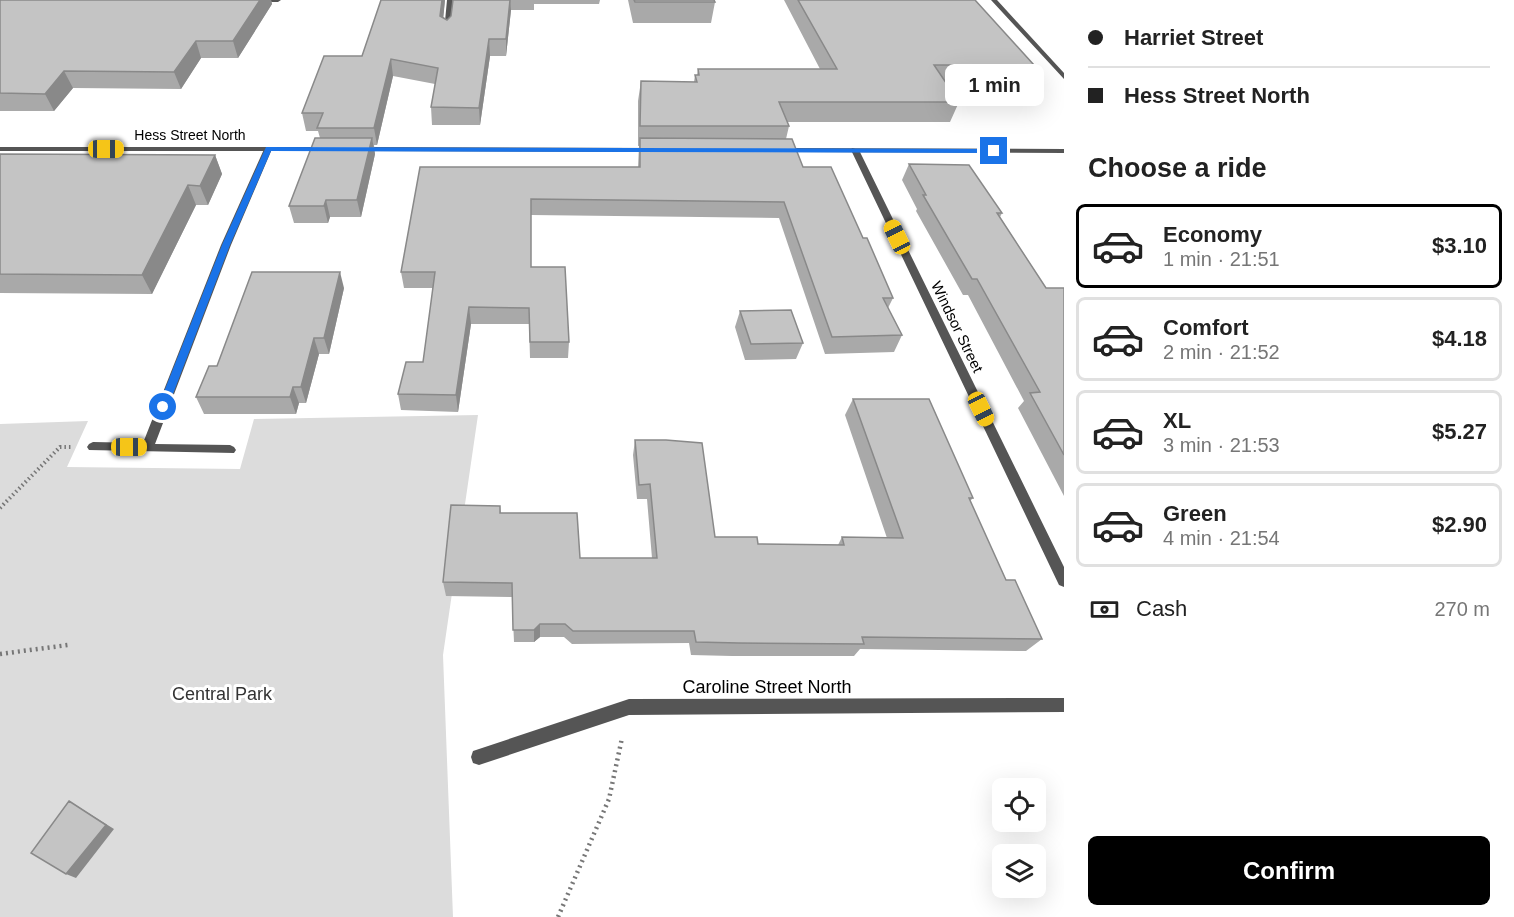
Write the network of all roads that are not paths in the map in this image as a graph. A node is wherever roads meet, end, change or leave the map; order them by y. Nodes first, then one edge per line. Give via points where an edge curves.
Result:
1 (253, 0) edge
2 (278, 0) edge
3 (450, 0) edge
4 (994, 0) edge
5 (447, 32) edge
6 (1064, 76) edge
7 (0, 149) edge
8 (268, 149) junction
9 (340, 149) edge
10 (352, 149) edge
11 (664, 150) edge
12 (771, 150) edge
13 (855, 150) junction
14 (1064, 151) edge
15 (93, 447) dead end
16 (147, 447) junction
17 (230, 450) dead end
18 (1064, 581) edge
19 (1064, 705) edge
20 (479, 758) dead end

1 - 2 street
3 - 5 street
4 - 6 street
7 - 8 street, Hess Street North
8 - 9 street, Hess Street North
8 - 16 street
10 - 11 street
12 - 13 street
13 - 14 street
13 - 18 street, Windsor Street
15 - 16 street
16 - 17 street
19 - 20 street, Caroline Street North via 629,707

